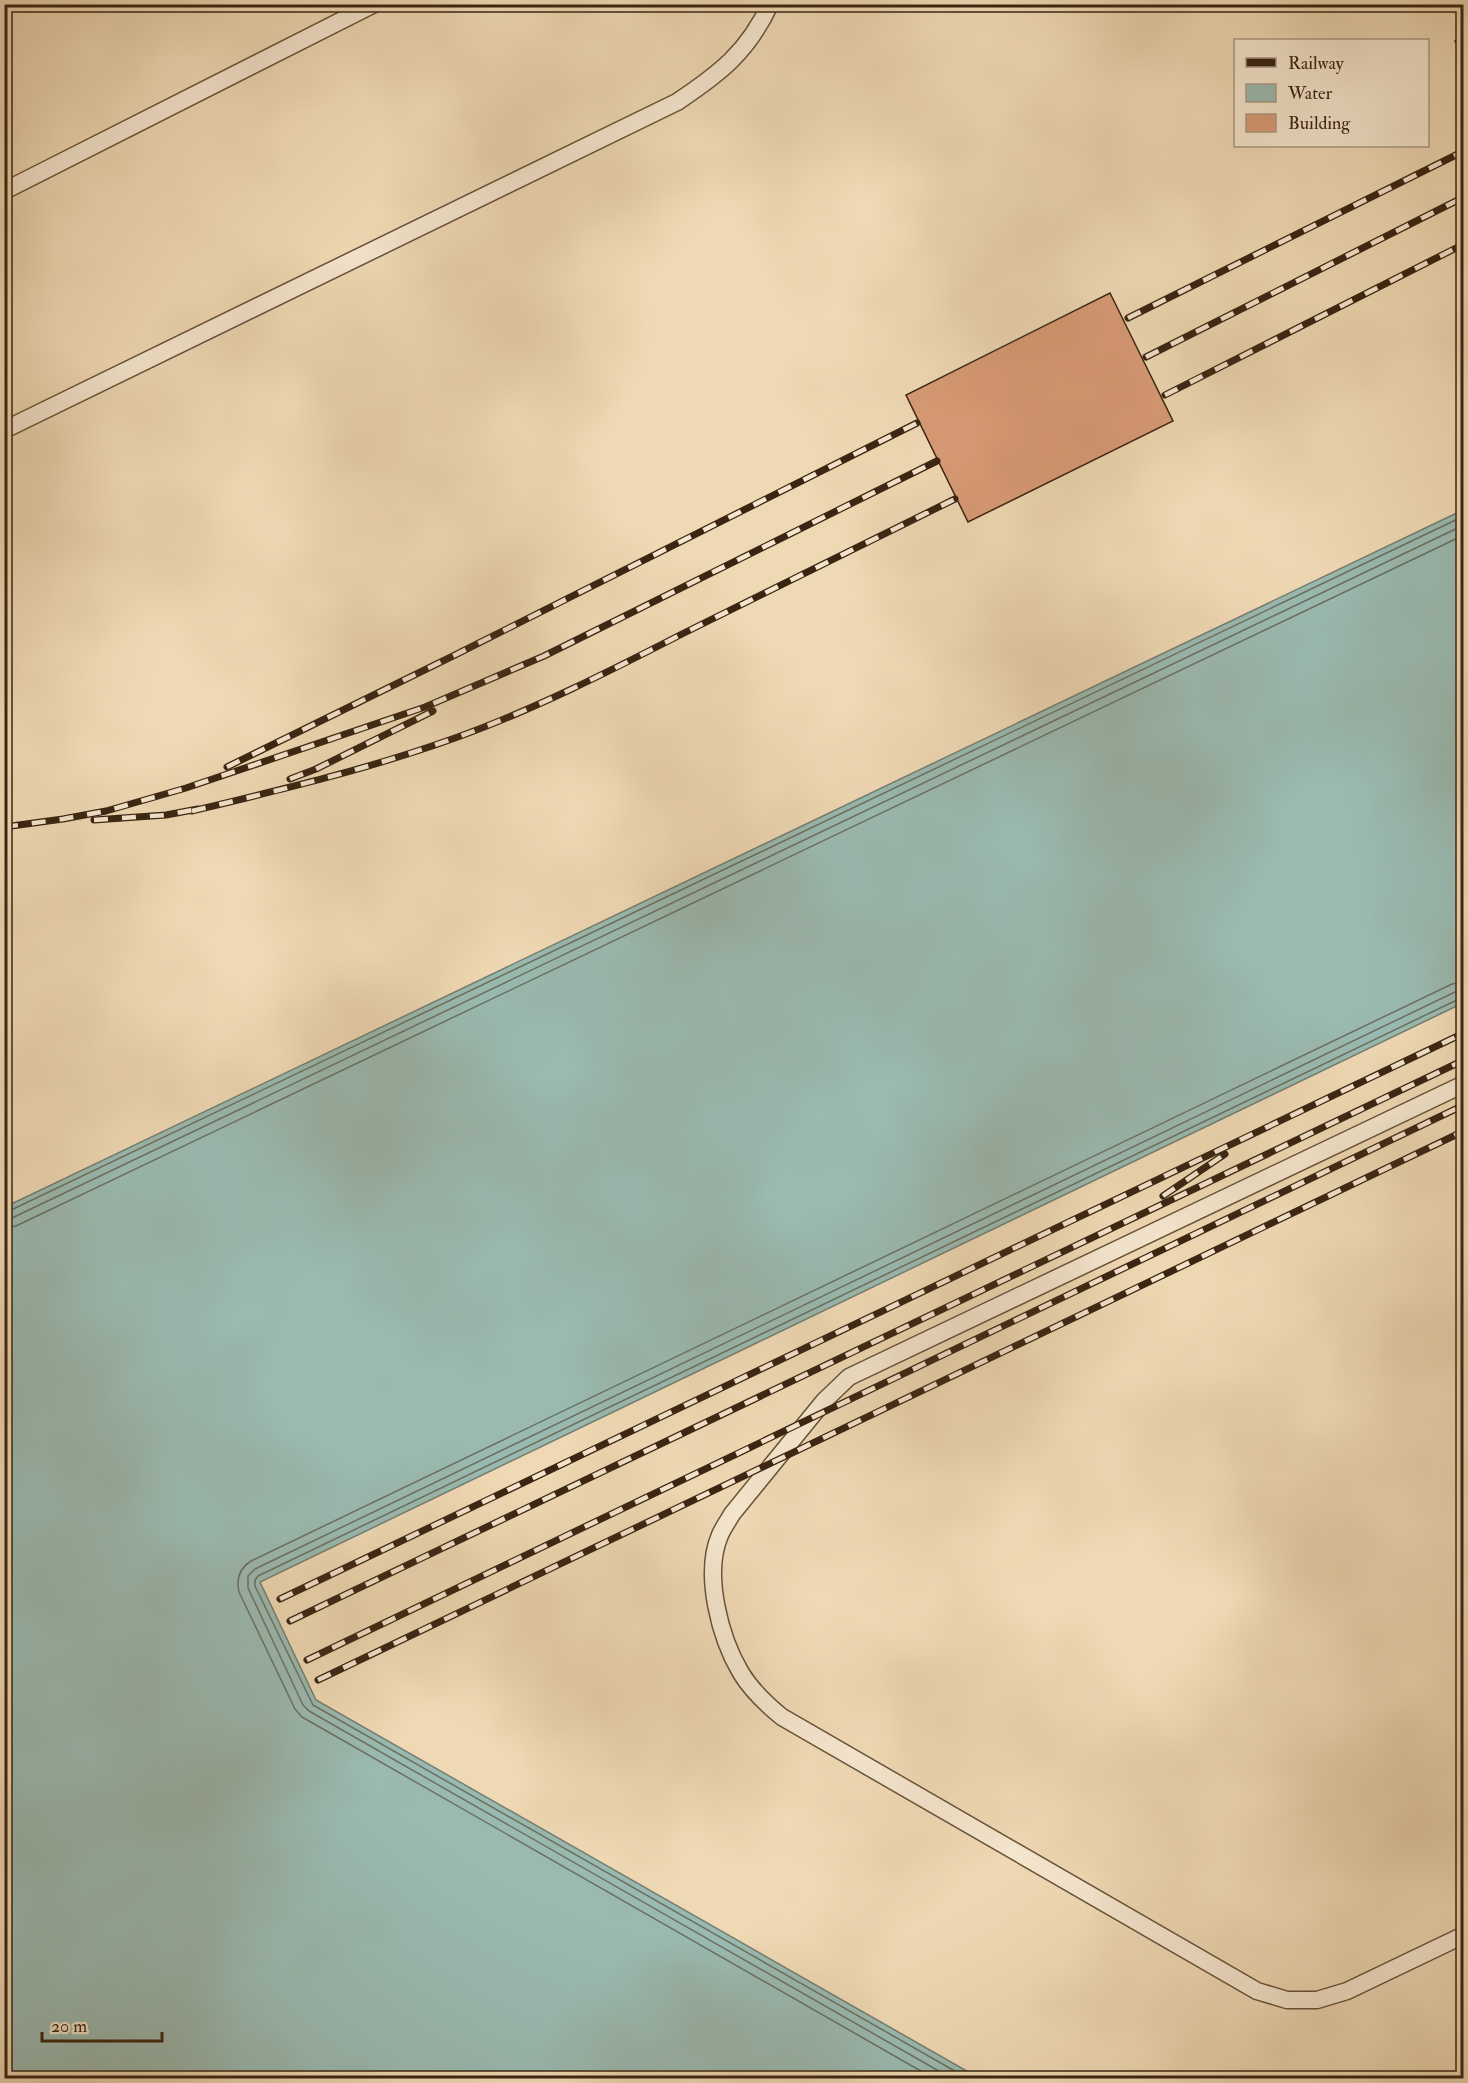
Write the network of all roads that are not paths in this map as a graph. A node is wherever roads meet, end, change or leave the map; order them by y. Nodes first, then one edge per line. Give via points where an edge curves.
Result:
1 (374, 4) edge
2 (770, 4) edge
3 (4, 190) edge
4 (4, 430) edge
5 (1464, 1084) edge
6 (1464, 1935) edge

1 - 3 lane
2 - 4 lane via 746,46 718,74 677,102
5 - 6 lane via 849,1377 824,1401 732,1515 720,1534 713,1573 718,1613 741,1672 765,1703 782,1717 1257,1991 1287,2000 1317,2000 1347,1991

